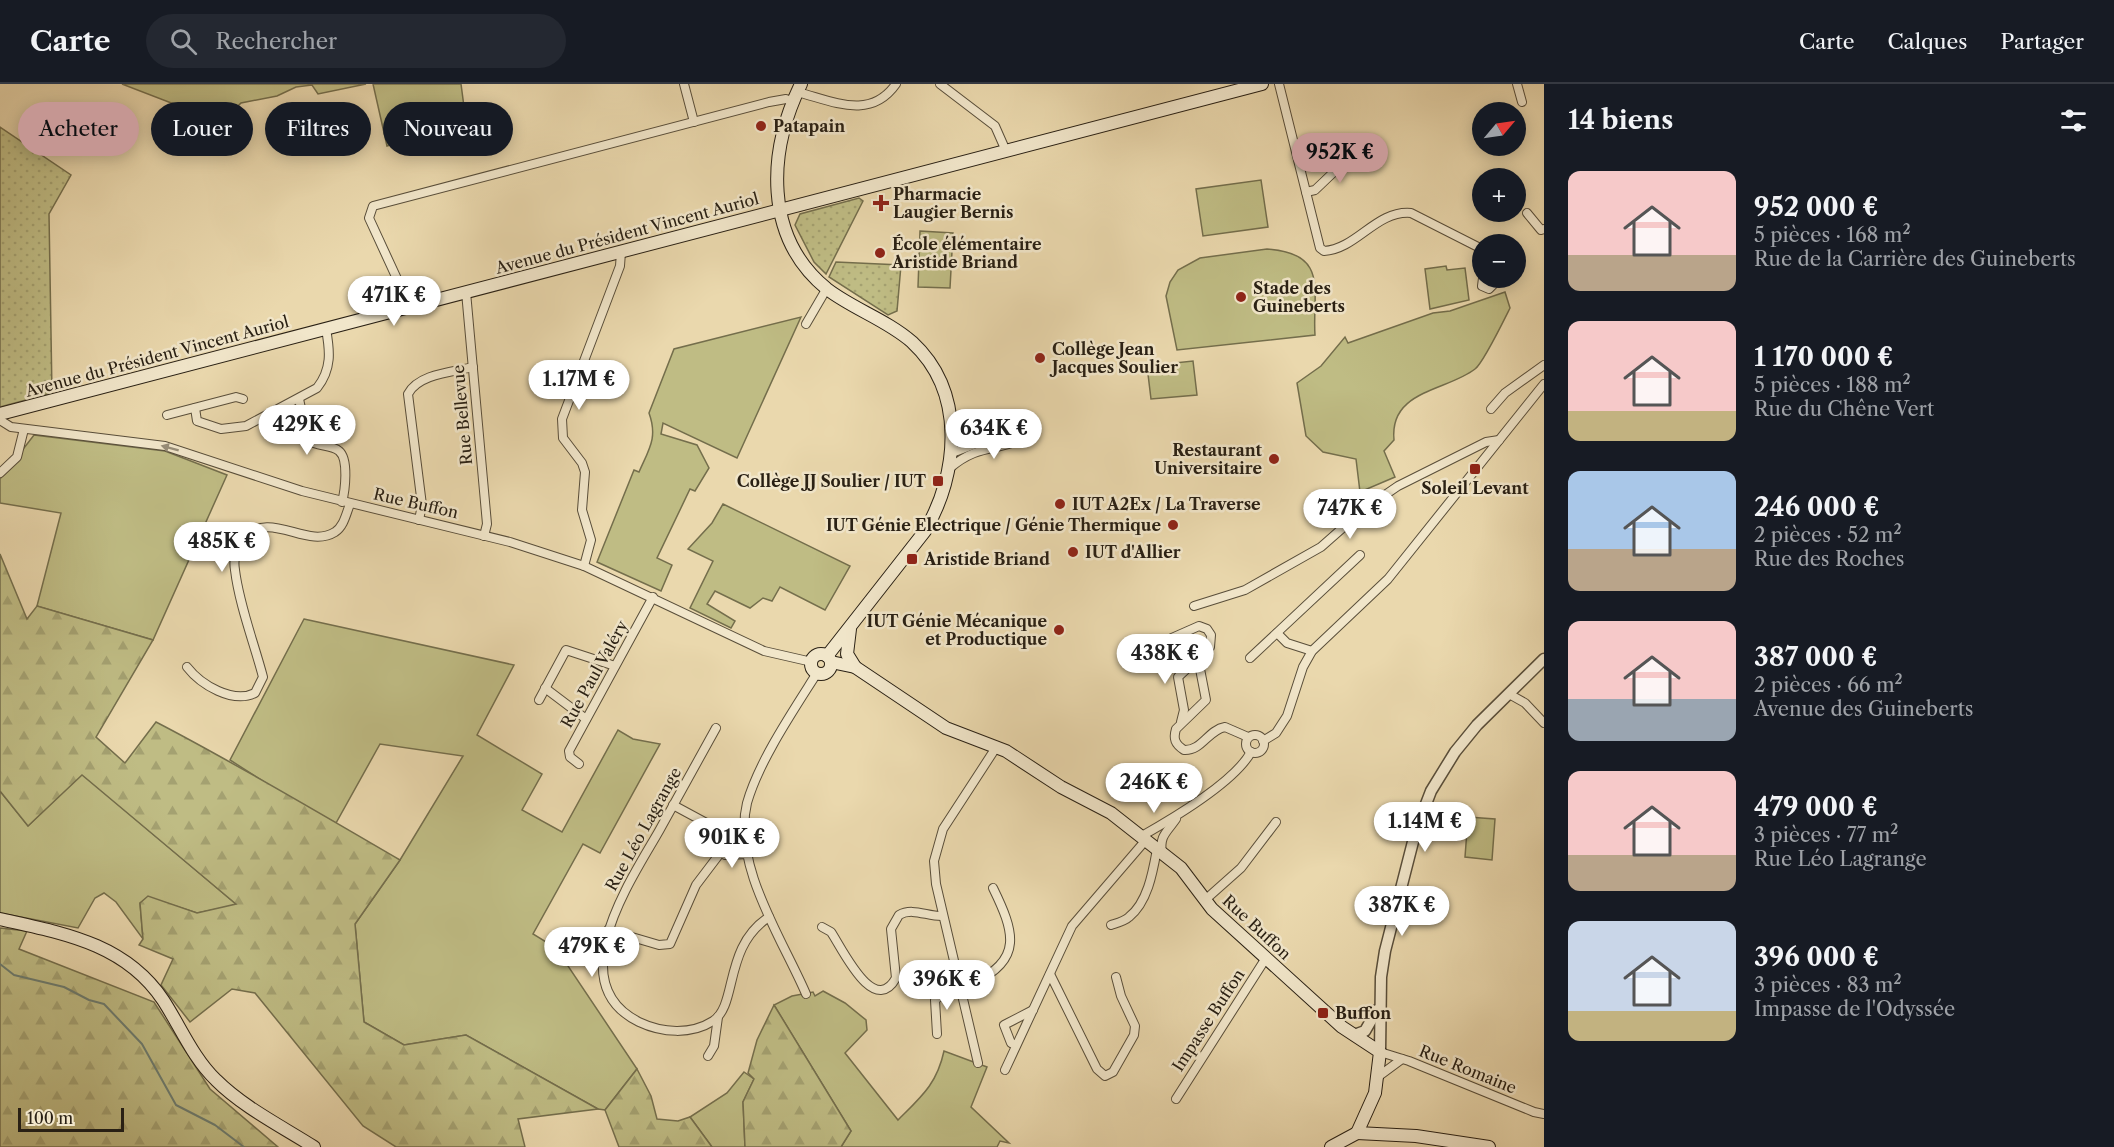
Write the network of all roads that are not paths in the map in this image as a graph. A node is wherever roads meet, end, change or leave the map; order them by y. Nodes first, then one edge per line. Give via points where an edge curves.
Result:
1 (684, 84) edge
2 (896, 84) edge
3 (940, 84) edge
4 (1263, 84) edge
5 (1279, 84) edge
6 (1517, 84) edge
7 (797, 93) edge
8 (1522, 102) dead end
9 (694, 122) junction
10 (1358, 148) dead end
11 (1006, 151) junction
12 (1306, 192) junction
13 (798, 206) junction
14 (780, 210) junction
15 (1527, 213) dead end
16 (1544, 229) edge
17 (1472, 244) edge
18 (796, 250) junction
19 (621, 252) junction
20 (827, 288) junction
21 (466, 292) junction
22 (410, 307) junction
23 (806, 324) dead end
24 (326, 329) junction
25 (1544, 365) edge
26 (472, 367) junction
27 (1544, 384) edge
28 (243, 399) dead end
29 (299, 399) junction
30 (195, 408) junction
31 (1491, 409) dead end
32 (0, 414) edge
33 (167, 415) dead end
34 (0, 420) edge
35 (952, 427) junction
36 (24, 429) junction
37 (1500, 440) junction
38 (983, 441) junction
39 (952, 453) junction
40 (950, 468) junction
41 (0, 473) edge
42 (346, 503) junction
43 (419, 520) junction
44 (484, 536) junction
45 (1360, 555) dead end
46 (584, 566) junction
47 (653, 597) junction
48 (1194, 606) dead end
49 (851, 627) junction
50 (1277, 633) junction
51 (1141, 639) dead end
52 (1312, 651) junction
53 (1202, 655) junction
54 (1250, 658) dead end
55 (1544, 659) edge
56 (823, 665) junction
57 (615, 666) junction
58 (1187, 666) junction
59 (187, 667) dead end
60 (855, 667) junction
61 (1200, 669) junction
62 (871, 677) junction
63 (1518, 685) junction
64 (545, 688) junction
65 (1509, 693) junction
66 (539, 700) dead end
67 (1525, 702) junction
68 (586, 719) junction
69 (1181, 723) junction
70 (1544, 723) edge
71 (716, 728) dead end
72 (1248, 737) junction
73 (1263, 741) junction
74 (997, 746) junction
75 (1251, 752) junction
76 (579, 764) dead end
77 (673, 805) junction
78 (1180, 814) junction
79 (1276, 822) dead end
80 (745, 826) junction
81 (723, 832) junction
82 (1143, 839) junction
83 (1160, 851) junction
84 (721, 852) junction
85 (748, 854) junction
86 (993, 888) dead end
87 (1205, 900) junction
88 (944, 916) junction
89 (769, 917) junction
90 (0, 919) edge
91 (1111, 925) dead end
92 (822, 927) dead end
93 (608, 930) junction
94 (1266, 958) junction
95 (1050, 974) junction
96 (1116, 977) dead end
97 (960, 988) junction
98 (806, 994) dead end
99 (1379, 1004) junction
100 (1033, 1010) junction
101 (718, 1017) junction
102 (937, 1034) dead end
103 (1354, 1035) junction
104 (1016, 1045) junction
105 (1380, 1052) junction
106 (708, 1056) dead end
107 (1402, 1059) junction
108 (978, 1063) dead end
109 (1005, 1070) dead end
110 (1379, 1074) junction
111 (1176, 1099) dead end
112 (1544, 1113) edge
113 (1357, 1132) junction
114 (1344, 1143) edge
115 (314, 1147) edge
116 (1331, 1147) edge
117 (1489, 1147) edge

1 - 9 street
2 - 7 street via 890,93 871,105 851,106
3 - 11 street via 995,126
4 - 11 main road, Avenue du Président Vincent Auriol
5 - 12 street
6 - 8 street
7 - 9 street
7 - 14 main road via 775,171
9 - 22 street via 373,206 369,218
10 - 12 street via 1315,190
11 - 13 main road, Avenue du Président Vincent Auriol
12 - 17 street via 1324,251 1341,247 1384,218 1404,213
13 - 14 main road, Avenue du Président Vincent Auriol
13 - 18 main road via 790,228
14 - 18 main road
14 - 19 main road, Avenue du Président Vincent Auriol
15 - 16 street
18 - 20 main road
19 - 21 main road, Avenue du Président Vincent Auriol
19 - 46 street via 620,267 562,419 563,438 585,472 582,510 591,540
20 - 23 street
20 - 35 main road via 901,334 923,354 943,388
21 - 22 main road, Avenue du Président Vincent Auriol
21 - 26 street, Rue Bellevue
22 - 24 main road, Avenue du Président Vincent Auriol
24 - 29 street via 329,362 316,388
24 - 32 main road, Avenue du Président Vincent Auriol
25 - 31 street via 1505,393
26 - 43 street via 423,380 408,394 422,505
26 - 44 street, Rue Bellevue via 487,524
27 - 37 street
28 - 30 street via 236,397
29 - 30 street via 255,422 230,429 197,421
29 - 42 street via 308,441 339,450 342,456
30 - 33 street
34 - 36 street, Rue Buffon
35 - 38 street
35 - 39 main road
36 - 41 street via 17,457
42 -> 36 street, Rue Buffon via 165,446
37 - 48 street via 1486,442 1398,486 1321,547 1245,590
37 - 52 street via 1388,579
38 - 39 street
38 - 40 street via 1027,437 973,452
39 - 40 main road
40 - 49 main road via 935,514 925,531
42 - 43 street, Rue Buffon
42 - 59 street via 344,522 333,533 313,535 265,527 254,530 239,545 235,570 263,677 255,693 237,698 197,680
43 - 44 street, Rue Buffon
44 - 46 street, Rue Buffon
45 - 50 street
46 - 47 street, Rue Buffon
47 - 56 street, Rue Buffon via 764,651
47 - 57 street, Rue Paul Valéry
49 - 56 main road
49 - 60 main road via 847,654
50 - 52 street via 1287,643
50 - 54 street
51 - 53 street via 1165,641 1190,628 1202,627 1212,641
52 - 73 street via 1287,716 1276,733
53 - 58 street
53 - 61 street
55 - 63 street
56 - 60 main road, Rue Buffon
56 - 62 main road, Rue Buffon
56 - 80 street via 752,789
57 - 64 street via 566,650
57 - 68 street, Rue Paul Valéry
58 - 61 street via 1195,664
58 - 69 street via 1178,677 1184,710
60 - 62 main road, Rue Buffon
61 - 69 street via 1206,700
62 - 74 main road, Rue Buffon via 946,728
63 - 65 street
63 - 67 street
64 - 66 street
64 - 68 street
65 - 67 street
65 - 99 street via 1455,752 1431,791 1416,830 1391,924
67 - 70 street
68 - 76 street, Rue Paul Valéry via 569,751
69 - 72 street via 1174,735 1184,750 1195,748 1220,728
71 - 77 street, Rue Léo Lagrange
72 - 73 street via 1257,735
72 - 75 street via 1246,745
73 - 75 street via 1259,751
74 - 82 main road, Rue Buffon via 1111,813
74 - 88 street via 937,844 936,884
75 - 78 street via 1237,770
77 - 81 street
77 - 93 street, Rue Léo Lagrange via 614,910
78 - 82 street
78 - 83 street via 1164,833
79 - 87 street via 1240,868
80 - 81 street
80 - 85 street
81 - 84 street via 719,837
82 - 83 main road, Rue Buffon
82 - 95 street via 1072,926
83 - 87 main road, Rue Buffon via 1182,868
83 - 91 street via 1140,903 1129,918
84 - 85 street
84 - 93 street via 696,885 670,944 659,945
85 - 89 street
86 - 97 street via 1006,914 1011,938 1007,958 992,973
87 - 94 main road, Rue Buffon
88 - 92 street via 912,911 899,915 891,929 896,978 880,990 866,986 831,932
88 - 97 street
89 - 98 street
89 - 101 street via 743,942
90 - 115 main road via 75,936 124,960 161,998 215,1079
93 - 101 street, Rue Léo Lagrange via 604,970 608,989 621,1010 643,1023 680,1031 703,1026
94 - 103 main road, Rue Buffon
94 - 111 street, Impasse Buffon
95 - 96 street via 1097,1069 1105,1076 1113,1072 1134,1035 1135,1026
95 - 100 street
97 - 102 street via 935,1000
97 - 108 street
99 - 103 street via 1369,1027
99 - 105 street
100 - 104 street
100 - 104 street via 1004,1025 1011,1043
101 - 106 street via 714,1047
103 - 105 main road, Rue Buffon
103 - 110 main road
104 - 109 street
105 - 107 street, Rue Romaine
105 - 110 main road
107 - 110 street
107 - 112 street, Rue Romaine
110 - 113 main road
113 - 114 main road
113 - 117 main road
114 - 116 main road

